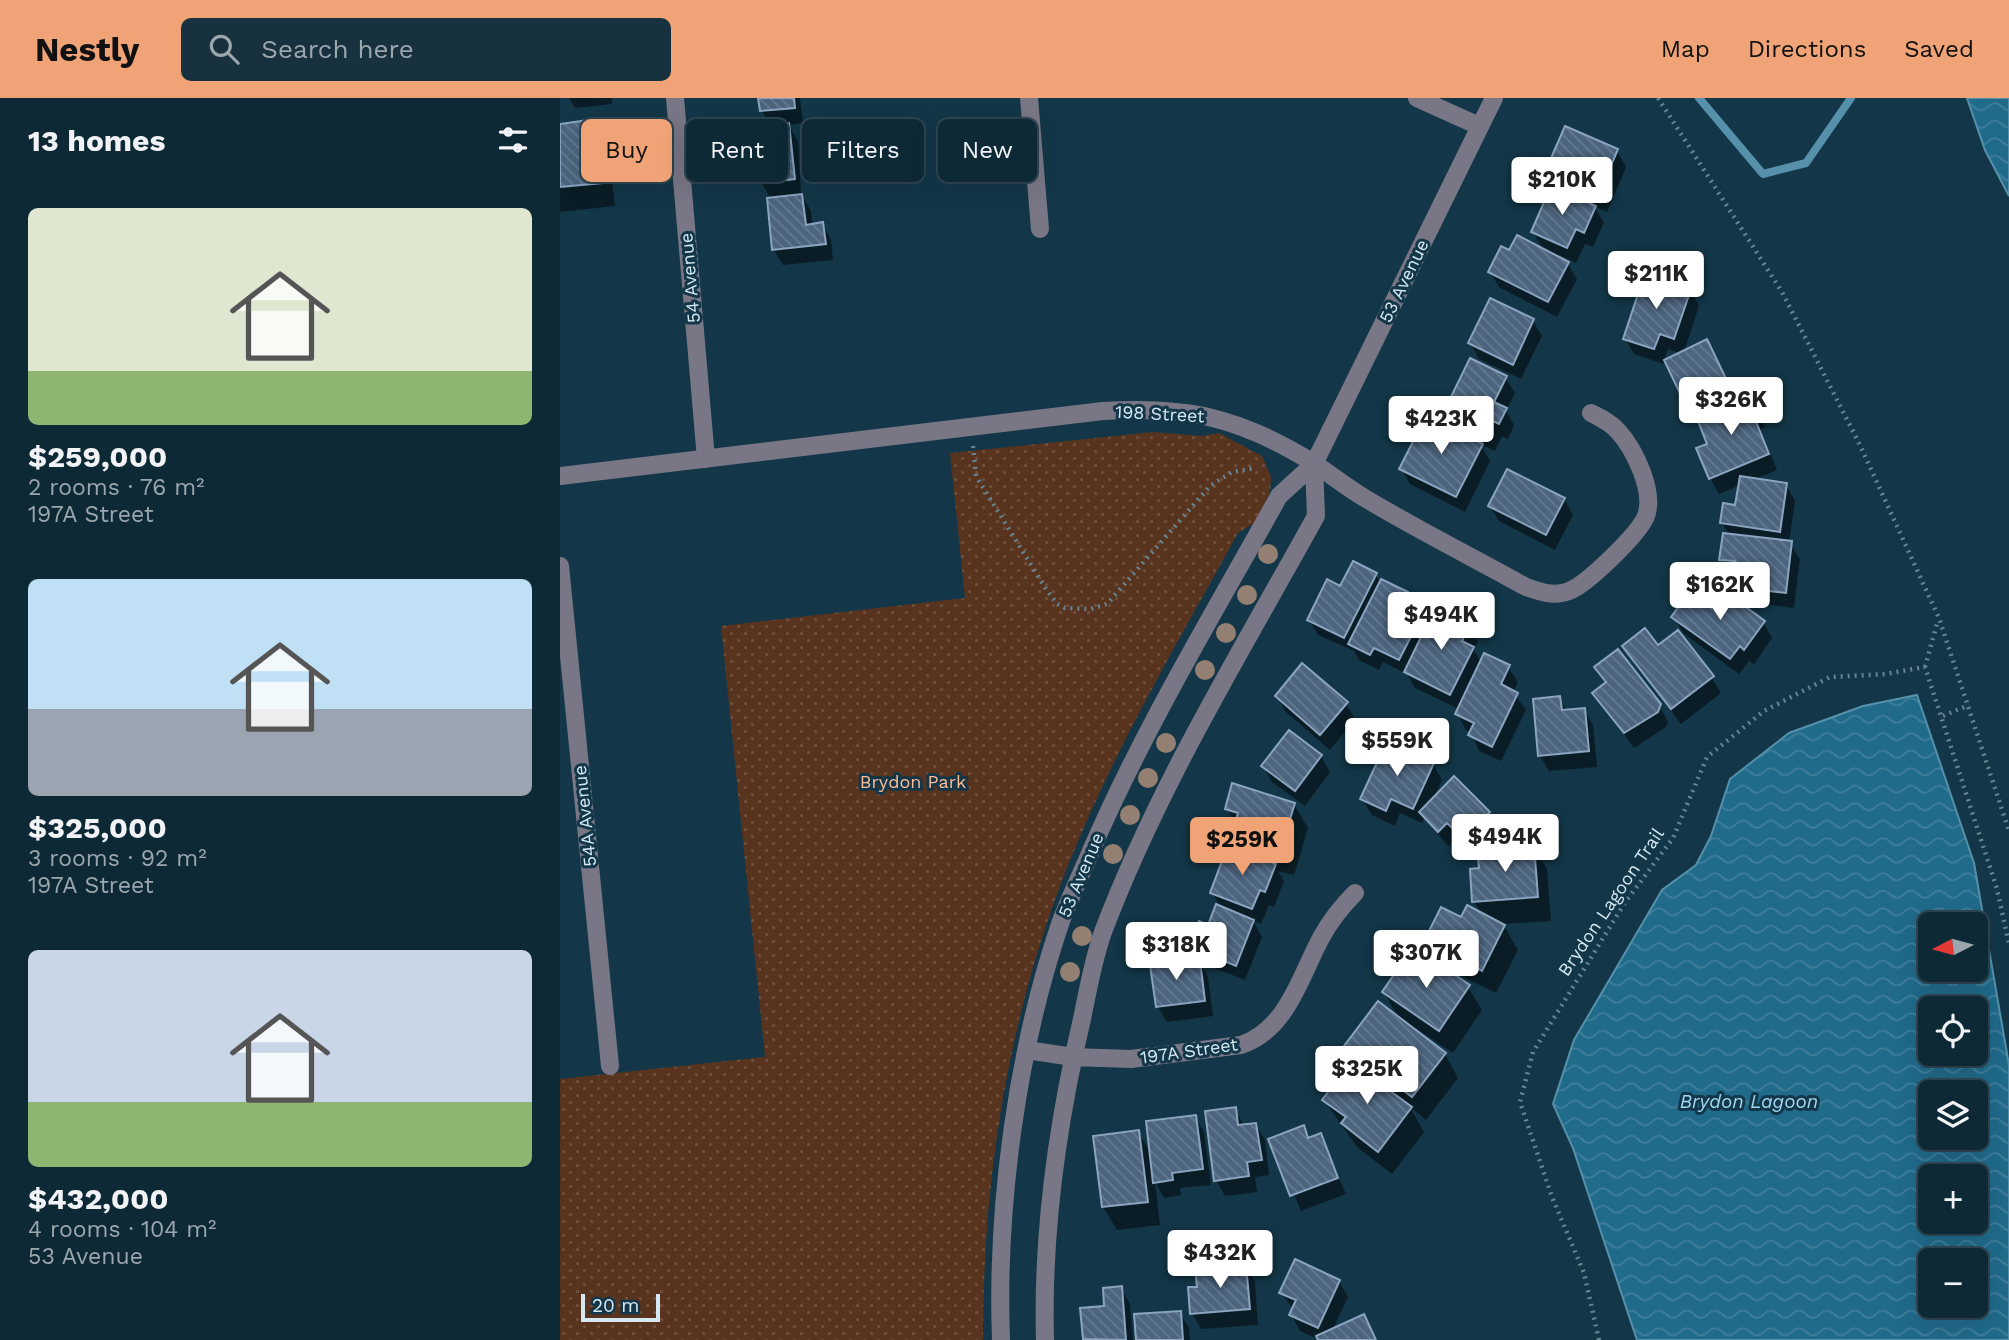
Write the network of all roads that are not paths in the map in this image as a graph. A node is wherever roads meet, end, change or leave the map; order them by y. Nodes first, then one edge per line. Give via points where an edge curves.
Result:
1 (674, 98) edge
2 (1029, 98) edge
3 (1418, 98) edge
4 (1494, 98) edge
5 (1479, 126) junction
6 (1040, 229) dead end
7 (1591, 413) dead end
8 (706, 459) junction
9 (1314, 464) junction
10 (560, 476) edge
11 (560, 566) edge
12 (1355, 893) dead end
13 (1027, 1050) junction
14 (1073, 1057) junction
15 (610, 1066) dead end
16 (1001, 1340) edge
17 (1045, 1340) edge

1 - 8 street, 54 Avenue
2 - 6 street
3 - 5 street
4 - 5 street, 53 Avenue
5 - 9 street, 53 Avenue
7 - 9 street, 198 Street via 1606,421 1627,444 1649,503 1639,529 1579,587 1567,592 1543,593 1526,587 1365,499
8 - 9 street, 198 Street via 1103,411 1178,411 1229,421
8 - 10 street, 198 Street
9 - 13 street, 53 Avenue via 1279,496 1124,775 1060,923
9 - 14 street, 53 Avenue via 1316,516 1163,792 1103,933
11 - 15 street, 54A Avenue
12 - 14 street, 197A Street via 1326,929 1282,1014 1258,1039 1131,1059
13 - 14 street, 197A Street
13 - 16 street, 53 Avenue via 1007,1174
14 - 17 street, 53 Avenue via 1051,1176

